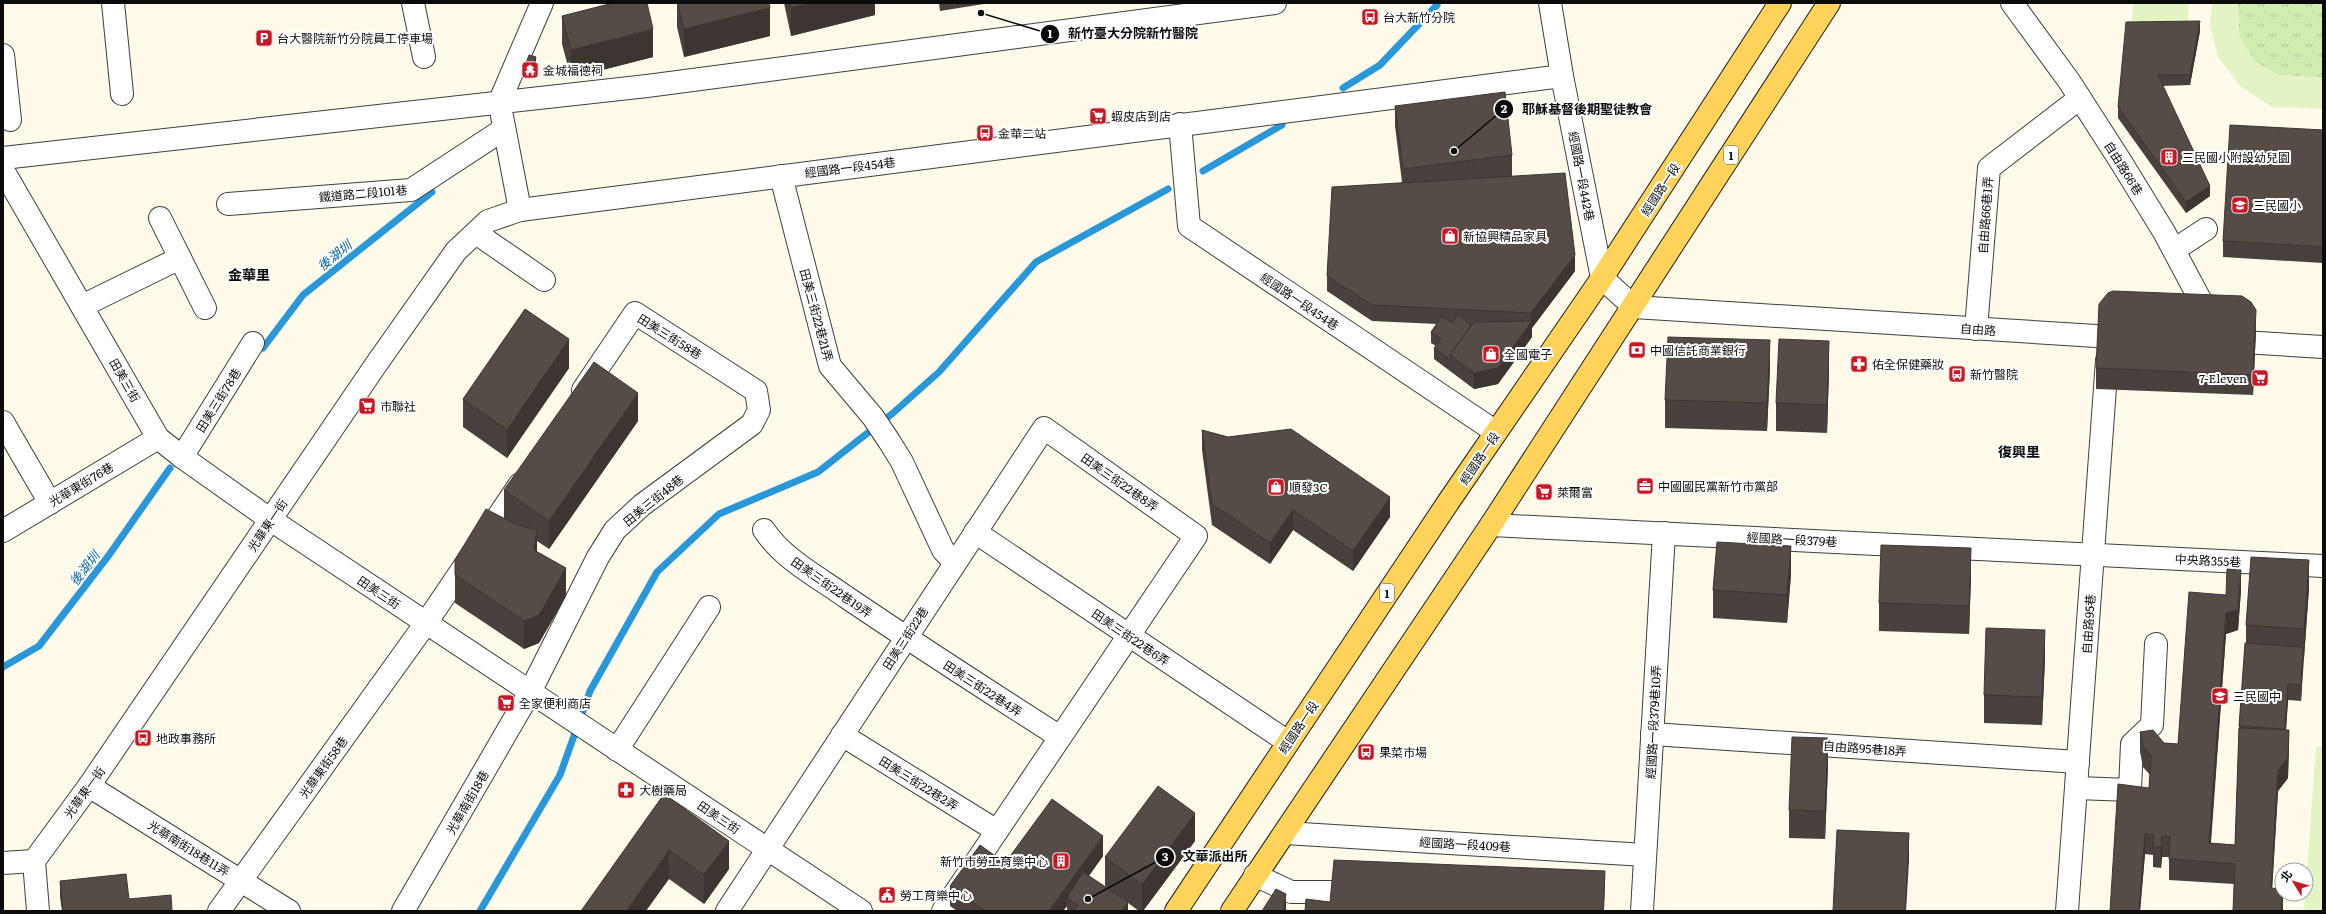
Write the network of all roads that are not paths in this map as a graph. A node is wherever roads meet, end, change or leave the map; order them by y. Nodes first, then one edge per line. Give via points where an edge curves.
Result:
1 (113, 3) edge
2 (413, 3) edge
3 (1275, 3) edge
4 (1550, 3) edge
5 (1780, 3) edge
6 (1829, 3) edge
7 (2012, 3) edge
8 (538, 7) edge
9 (3, 55) edge
10 (424, 57) dead end
11 (1562, 76) junction
12 (122, 94) dead end
13 (2080, 98) junction
14 (499, 104) junction
15 (10, 120) dead end
16 (1180, 124) junction
17 (504, 129) junction
18 (3, 158) edge
19 (3, 170) edge
20 (781, 176) junction
21 (228, 204) dead end
22 (520, 210) junction
23 (160, 218) dead end
24 (2206, 229) dead end
25 (476, 233) junction
26 (2174, 250) junction
27 (180, 258) junction
28 (1602, 278) junction
29 (544, 280) dead end
30 (82, 306) junction
31 (1634, 307) junction
32 (205, 308) dead end
33 (1976, 328) junction
34 (2109, 337) junction
35 (2147, 338) edge
36 (253, 343) dead end
37 (2323, 347) edge
38 (756, 391) joint
39 (573, 406) edge
40 (3, 422) edge
41 (1044, 428) joint
42 (1496, 432) junction
43 (158, 438) junction
44 (182, 457) junction
45 (533, 465) edge
46 (50, 503) junction
47 (270, 520) junction
48 (1491, 525) junction
49 (764, 530) dead end
50 (3, 531) edge
51 (974, 532) junction
52 (1664, 533) junction
53 (2093, 554) junction
54 (955, 563) junction
55 (2323, 566) edge
56 (709, 607) dead end
57 (426, 623) junction
58 (1129, 636) junction
59 (906, 638) junction
60 (2156, 644) dead end
61 (530, 692) junction
62 (1652, 734) junction
63 (842, 735) junction
64 (1060, 737) junction
65 (1288, 742) junction
66 (617, 750) junction
67 (2078, 762) junction
68 (89, 786) junction
69 (2076, 788) junction
70 (997, 831) junction
71 (1285, 832) junction
72 (767, 849) junction
73 (1645, 855) junction
74 (34, 861) junction
75 (3, 863) edge
76 (1255, 875) junction
77 (242, 880) junction
78 (1333, 887) edge
79 (1298, 901) edge
80 (38, 911) edge
81 (219, 911) edge
82 (288, 911) edge
83 (403, 911) edge
84 (727, 911) edge
85 (861, 911) edge
86 (943, 911) edge
87 (1176, 911) edge
88 (1232, 911) edge
89 (1642, 911) edge
90 (2067, 911) edge

1 - 12 street
2 - 10 street
3 - 14 street
4 - 11 street, 經國路一段442巷
5 - 28 main road, 經國路一段 / 1
6 - 31 main road, 1
7 - 13 street, 自由路66巷
8 - 14 street
9 - 15 street
11 - 16 street, 經國路一段454巷
11 - 28 street, 經國路一段442巷
13 - 26 street, 自由路66巷
13 - 33 street, 自由路66巷1弄 via 1989,168
14 - 17 street
14 - 18 street
16 - 20 street, 經國路一段454巷
16 - 42 street, 經國路一段454巷 via 1189,226
17 - 21 street, 鐵道路二段101巷 via 411,190
17 - 22 street
19 - 30 street, 田美三街
20 - 22 street, 經國路一段454巷
20 - 54 street, 田美三街22巷21弄 via 830,366 873,417 902,462 943,550
22 - 25 street, 光華東一街 via 488,221
23 - 27 street
24 - 26 street
25 - 29 street
25 - 47 street, 光華東一街 via 456,251
26 - 37 street, 自由路66巷 via 2215,340
27 - 30 street
27 - 32 street
28 - 31 street
28 - 42 main road, 經國路一段 / 1
30 - 43 street, 田美三街
31 - 33 street, 自由路
31 - 48 main road, 1 via 1606,346
33 - 34 street, 自由路
34 - 35 street, 自由路
34 - 53 street, 自由路95巷
36 - 44 street, 田美三街78巷
38 - 39 street, 田美三街58巷 via 635,313
38 - 61 street, 田美三街48巷 via 759,410 752,424 642,505 615,530 598,556
40 - 46 street
41 - 51 street, 田美三街22巷
41 - 58 street, 田美三街22巷8弄 via 1196,536
42 - 65 main road, 經國路一段 / 1
43 - 44 street, 田美三街
43 - 46 street, 光華東街76巷
44 - 47 street, 田美三街
45 - 57 street
46 - 50 street, 光華東街76巷
47 - 57 street, 田美三街
47 - 68 street, 光華東一街
48 - 52 street, 經國路一段379巷
48 - 71 main road, 1
49 - 59 street, 田美三街22巷19弄 via 772,542 792,559
51 - 54 street, 田美三街22巷
51 - 58 street, 田美三街22巷6弄
52 - 53 street, 經國路一段379巷
52 - 62 street, 經國路一段379巷10弄
53 - 55 street, 中央路355巷
53 - 67 street, 自由路95巷
54 - 59 street, 田美三街22巷
56 - 66 street
57 - 61 street, 田美三街
57 - 77 street, 光華東街58巷
58 - 64 street
58 - 65 street, 田美三街22巷6弄
59 - 63 street, 田美三街22巷
59 - 64 street, 田美三街22巷4弄
60 - 69 street via 2152,725 2132,744 2130,790
61 - 66 street, 田美三街
61 - 83 street, 光華南街18巷
62 - 67 street, 自由路95巷18弄
62 - 73 street, 經國路一段379巷10弄
63 - 70 street, 田美三街22巷2弄
63 - 72 street, 田美三街22巷
64 - 70 street
65 - 87 main road, 經國路一段 / 1
66 - 72 street, 田美三街
67 - 69 street, 自由路95巷
68 - 74 street, 光華東一街
68 - 77 street, 光華南街18巷11弄
69 - 90 street, 自由路95巷
70 - 86 street
71 - 73 street, 經國路一段409巷
71 - 76 main road, 1
72 - 84 street, 田美三街22巷
72 - 85 street, 田美三街
73 - 89 street, 經國路一段379巷10弄
74 - 75 street
74 - 80 street
76 - 79 street via 1291,892
76 - 88 main road, 1
77 - 81 street, 光華東街58巷
77 - 82 street, 光華南街18巷11弄
78 - 79 street

